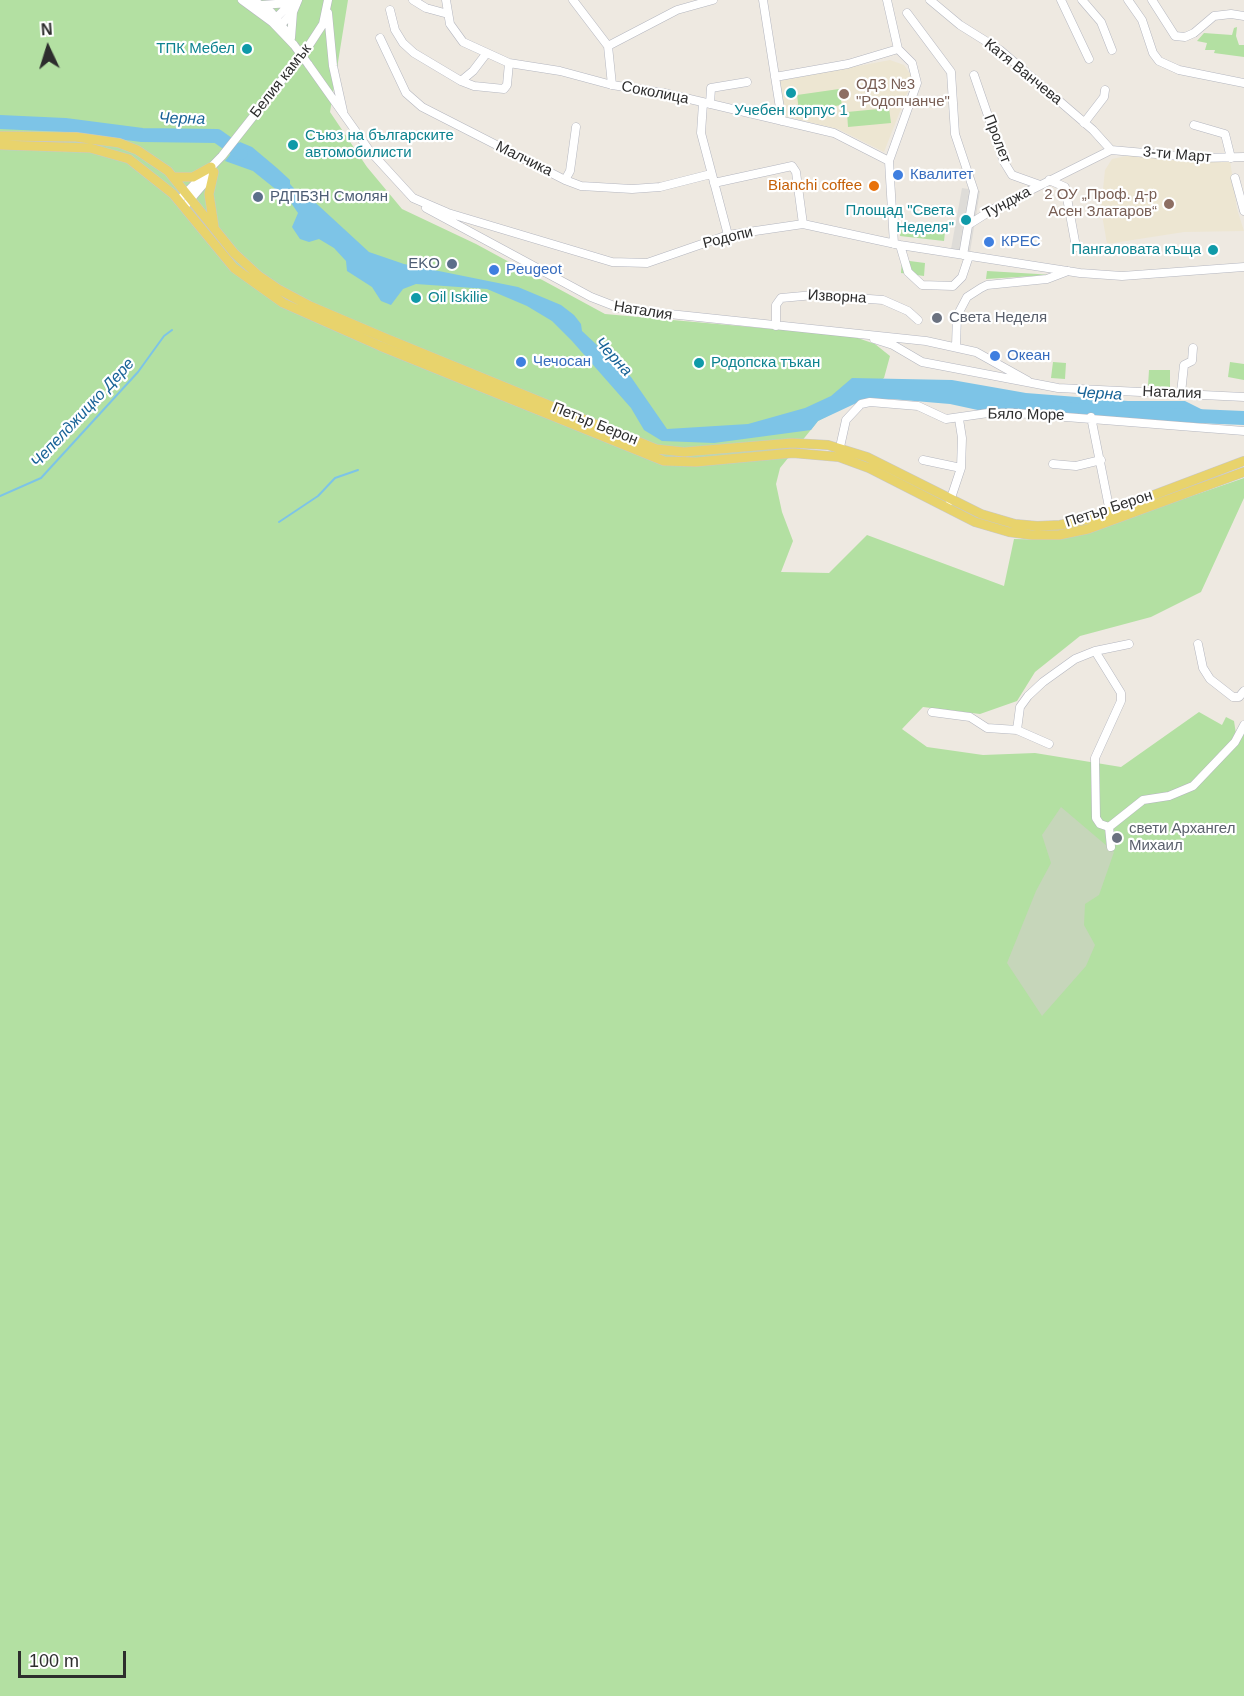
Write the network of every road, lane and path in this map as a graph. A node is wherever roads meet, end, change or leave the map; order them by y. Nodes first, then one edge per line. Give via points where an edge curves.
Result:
1 (242, 0) edge
2 (413, 0) edge
3 (446, 0) edge
4 (573, 0) edge
5 (713, 0) edge
6 (763, 0) edge
7 (887, 0) edge
8 (930, 0) edge
9 (1061, 0) edge
10 (1082, 0) edge
11 (1128, 0) edge
12 (1152, 0) edge
13 (294, 1) edge
14 (704, 1) edge
15 (257, 2) edge
16 (328, 4) edge
17 (390, 10) dead end
18 (293, 12) junction
19 (907, 13) dead end
20 (448, 14) junction
21 (1244, 16) edge
22 (277, 23) junction
23 (380, 38) dead end
24 (293, 43) junction
25 (608, 46) junction
26 (898, 50) junction
27 (1112, 50) dead end
28 (486, 54) junction
29 (1089, 59) dead end
30 (509, 63) junction
31 (974, 75) dead end
32 (775, 77) junction
33 (461, 81) junction
34 (747, 82) dead end
35 (1244, 83) edge
36 (612, 85) junction
37 (1105, 90) dead end
38 (706, 103) junction
39 (345, 118) junction
40 (782, 121) junction
41 (1084, 123) junction
42 (1194, 125) dead end
43 (576, 127) dead end
44 (0, 136) edge
45 (0, 145) edge
46 (1111, 150) junction
47 (1244, 157) edge
48 (1231, 158) junction
49 (889, 161) junction
50 (212, 170) junction
51 (711, 174) junction
52 (173, 177) junction
53 (1235, 178) dead end
54 (565, 180) junction
55 (1050, 180) junction
56 (714, 183) junction
57 (1040, 185) junction
58 (413, 198) junction
59 (185, 200) junction
60 (1243, 208) edge
61 (803, 224) junction
62 (968, 225) junction
63 (214, 228) junction
64 (728, 235) junction
65 (897, 244) junction
66 (1076, 247) dead end
67 (966, 255) junction
68 (1244, 267) edge
69 (1069, 271) junction
70 (918, 320) dead end
71 (776, 326) junction
72 (864, 335) junction
73 (956, 346) junction
74 (1193, 348) dead end
75 (1028, 381) junction
76 (1181, 393) junction
77 (1244, 397) edge
78 (1091, 417) junction
79 (959, 419) junction
80 (1244, 431) edge
81 (840, 447) junction
82 (923, 460) dead end
83 (1101, 460) junction
84 (1244, 461) edge
85 (1053, 464) dead end
86 (961, 468) junction
87 (1244, 472) edge
88 (950, 501) junction
89 (1110, 512) junction
90 (1129, 644) dead end
91 (1198, 644) dead end
92 (1095, 651) junction
93 (1244, 690) edge
94 (932, 712) dead end
95 (1244, 725) edge
96 (1017, 730) junction
97 (1049, 744) dead end
98 (1109, 827) junction
99 (1111, 847) dead end

1 - 22 street
2 - 20 street
3 - 20 street, Соколица
4 - 25 street
5 - 14 street
6 - 32 street
7 - 26 street
8 - 41 street, Катя Ванчева via 1000,50
9 - 29 street
10 - 27 street via 1101,22
11 - 35 street via 1142,20 1153,52 1167,66
12 - 21 street via 1175,36 1194,33 1214,16
13 - 15 street
13 - 18 street
13 - 22 street
14 - 25 street via 676,10
15 - 22 street
16 - 39 street via 333,66
16 - 50 street, Белия камък via 323,24 308,47
17 - 33 street via 403,43
18 - 22 street
18 - 24 street
19 - 62 street via 951,72 955,134 974,191
20 - 28 street, Соколица via 450,24 464,42
22 - 24 street, Родопи
23 - 54 street, Малчика via 406,93 422,107
24 - 39 street, Родопи, bridge
25 - 36 street
26 - 32 street
26 - 49 street via 912,63 916,83
28 - 30 street, Соколица
28 - 33 street
30 - 33 street via 504,89
30 - 36 street, Соколица
31 - 57 street, Пролет via 1008,169 1012,175
32 - 40 street
34 - 38 street via 711,88
36 - 38 street, Соколица
37 - 41 street
38 - 40 street, Соколица
38 - 51 street via 701,133
39 - 58 street, Родопи
40 - 49 street, Соколица via 834,133
41 - 46 street, Катя Ванчева
42 - 48 street via 1221,130 1228,137
43 - 54 street via 570,171
44 - 52 main road, Петър Берон via 76,137 119,143 155,160
45 - 59 main road, Петър Берон via 112,152 144,168
46 - 48 street, 3-ти Март
46 - 55 street, Тунджа
47 - 48 street, 3-ти Март
49 - 65 street
50 - 52 main road via 193,177
50 - 59 street, Белия камък
50 - 63 main road via 209,194
51 - 54 street, Малчика via 660,187 632,189 581,186
51 - 56 street
52 - 59 main road, Петър Берон
53 - 60 street
55 - 57 street, Тунджа
55 - 66 street via 1065,187
56 - 61 street via 792,166
56 - 64 street
57 - 62 street, Тунджа
58 - 64 street, Родопи via 448,213 612,262 647,262
58 - 71 street, Наталия via 605,304
59 - 63 main road, Петър Берон
59 - 87 main road, Петър Берон via 234,268 294,309 664,461 793,453 839,457 869,468 975,522 1038,535 1099,525
61 - 64 street, Родопи
61 - 65 street, Родопи
62 - 67 street
63 - 81 main road, Петър Берон via 259,276 310,306 656,449 684,452 792,443
65 - 67 street, Родопи
65 - 67 street via 908,272 922,285 952,286 962,277
67 - 69 street, Родопи
68 - 69 street, Родопи via 1122,276
69 - 73 street via 1047,279 987,285 967,297 957,316
70 - 71 street, Изворна via 908,310 883,300 814,295 781,298 776,305
71 - 72 street, Наталия
72 - 73 street, Наталия
72 - 75 street, Наталия via 922,362
73 - 75 street, Наталия via 991,359
74 - 76 street via 1191,361 1184,365
75 - 76 street, Наталия via 1078,390
76 - 77 street, Наталия
78 - 79 street, Бяло Море via 997,413
78 - 80 street, Бяло Море
78 - 83 street
79 - 81 street, Бяло Море via 946,419 918,406 861,404 846,420
79 - 86 street
81 - 88 main road, Петър Берон
82 - 86 street
83 - 85 street
83 - 89 street
84 - 89 main road, Петър Берон
86 - 88 street
88 - 89 main road, Петър Берон via 1025,526 1060,525
90 - 92 street
91 - 93 street via 1203,668 1210,679 1233,697 1239,697
92 - 96 street via 1075,659 1028,696 1020,707
92 - 98 street via 1116,683 1121,701 1094,766 1096,818
94 - 96 street via 970,717 987,728
95 - 98 street via 1235,742 1193,786 1169,796 1143,800
96 - 97 street
98 - 99 street

